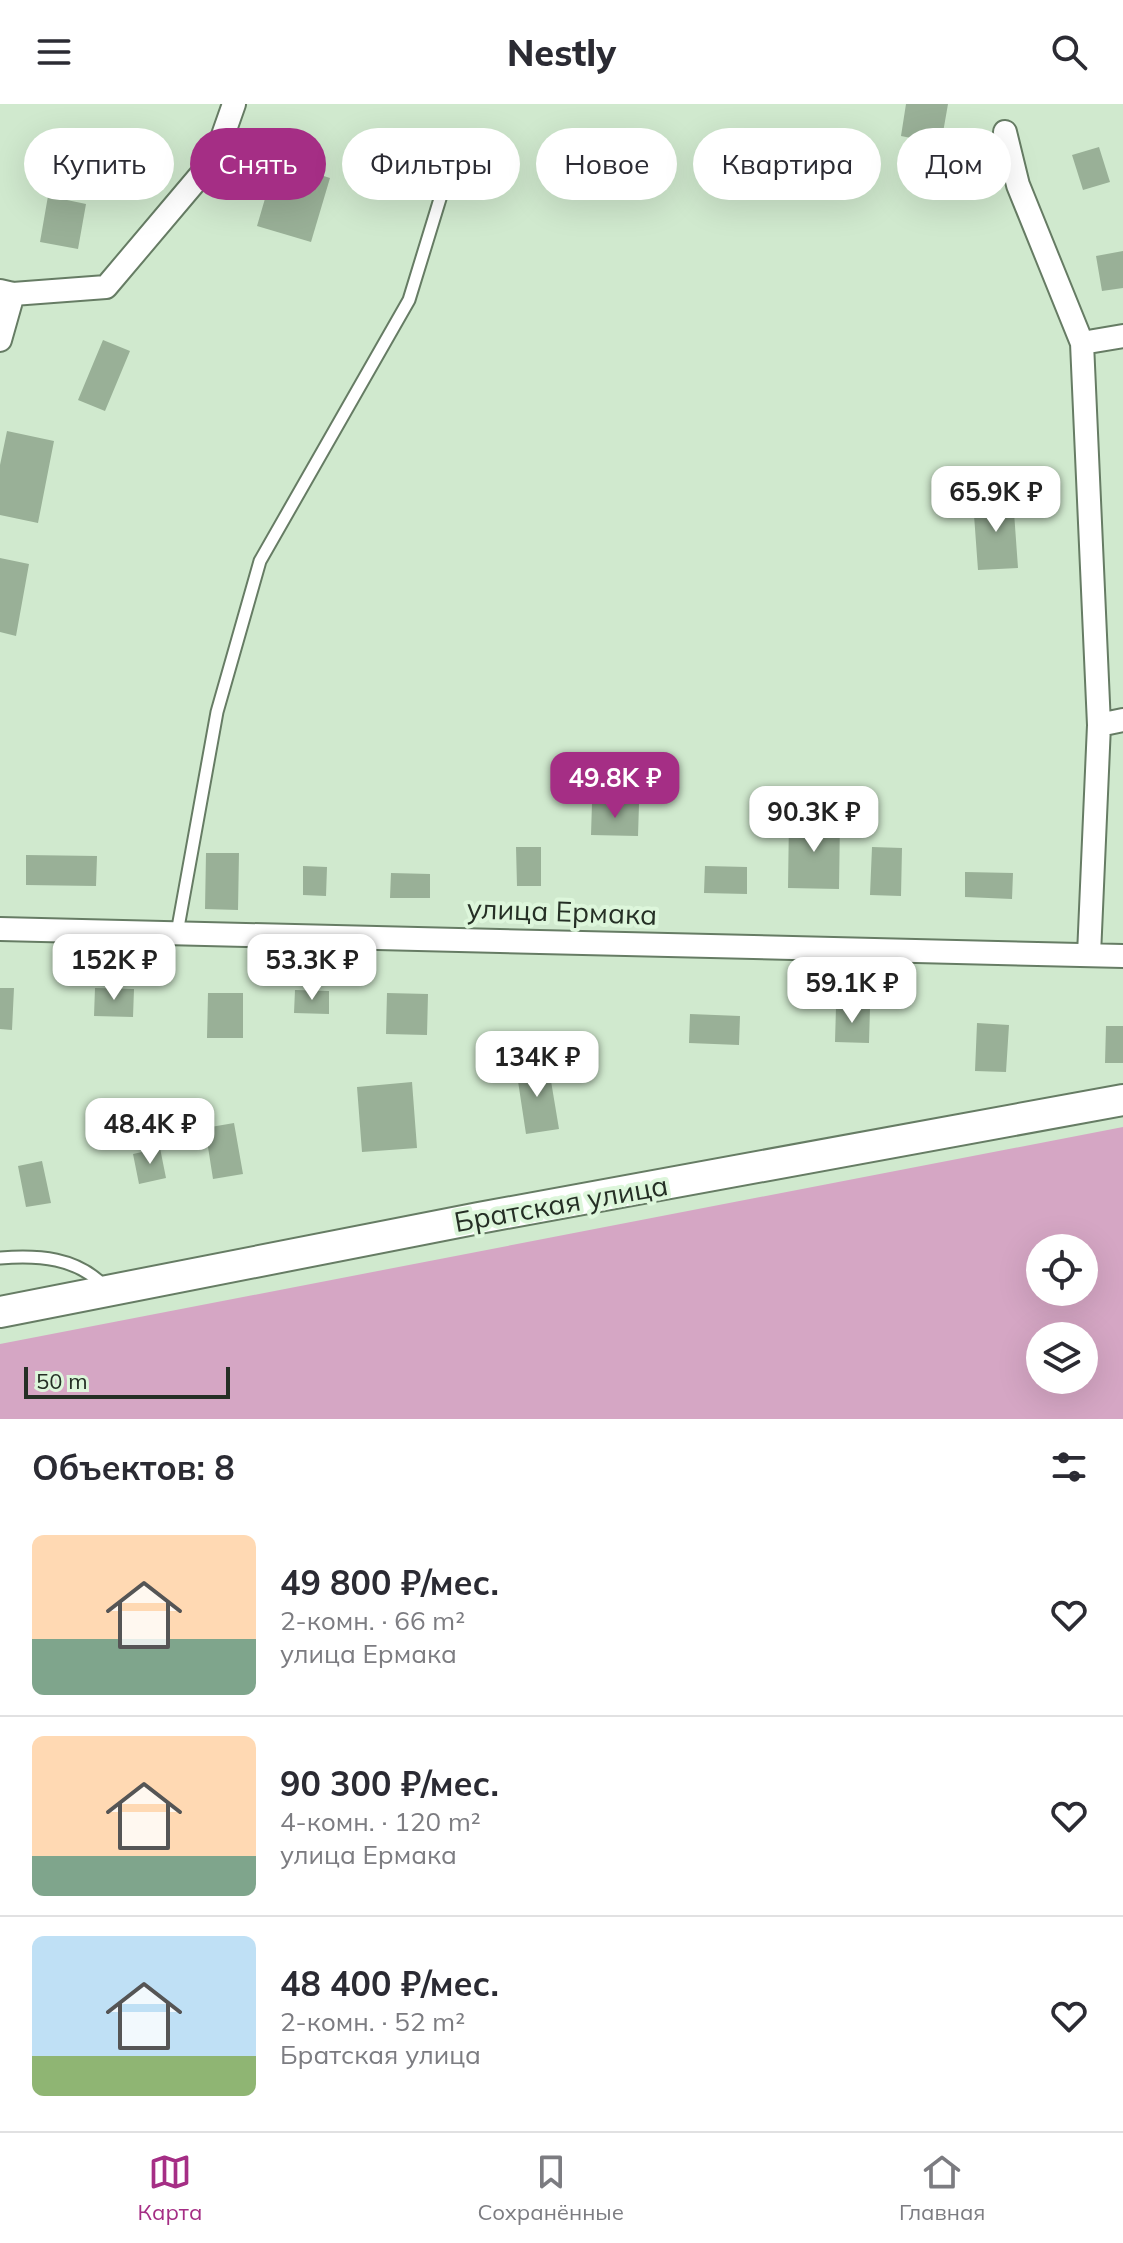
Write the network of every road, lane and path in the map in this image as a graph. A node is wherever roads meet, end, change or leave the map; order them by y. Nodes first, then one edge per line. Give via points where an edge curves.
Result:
1 (234, 104) edge
2 (1011, 156) edge
3 (440, 200) edge
4 (7, 293) edge
5 (1123, 336) edge
6 (0, 340) edge
7 (1082, 343) junction
8 (1123, 720) edge
9 (1099, 725) junction
10 (0, 929) edge
11 (177, 933) junction
12 (1089, 955) junction
13 (1123, 956) edge
14 (1123, 1100) edge
15 (0, 1258) edge
16 (108, 1291) junction
17 (0, 1312) edge

1 - 4 street via 215,158 106,287
2 - 7 street
3 - 11 lane via 409,300 260,561 217,712
4 - 6 street
5 - 7 street
7 - 9 street
8 - 9 street
9 - 12 street
10 - 11 street, улица Ермака
11 - 12 street, улица Ермака
12 - 13 street, улица Ермака
14 - 16 street, Братская улица
15 - 16 lane via 50,1257 76,1266
16 - 17 street, Братская улица

